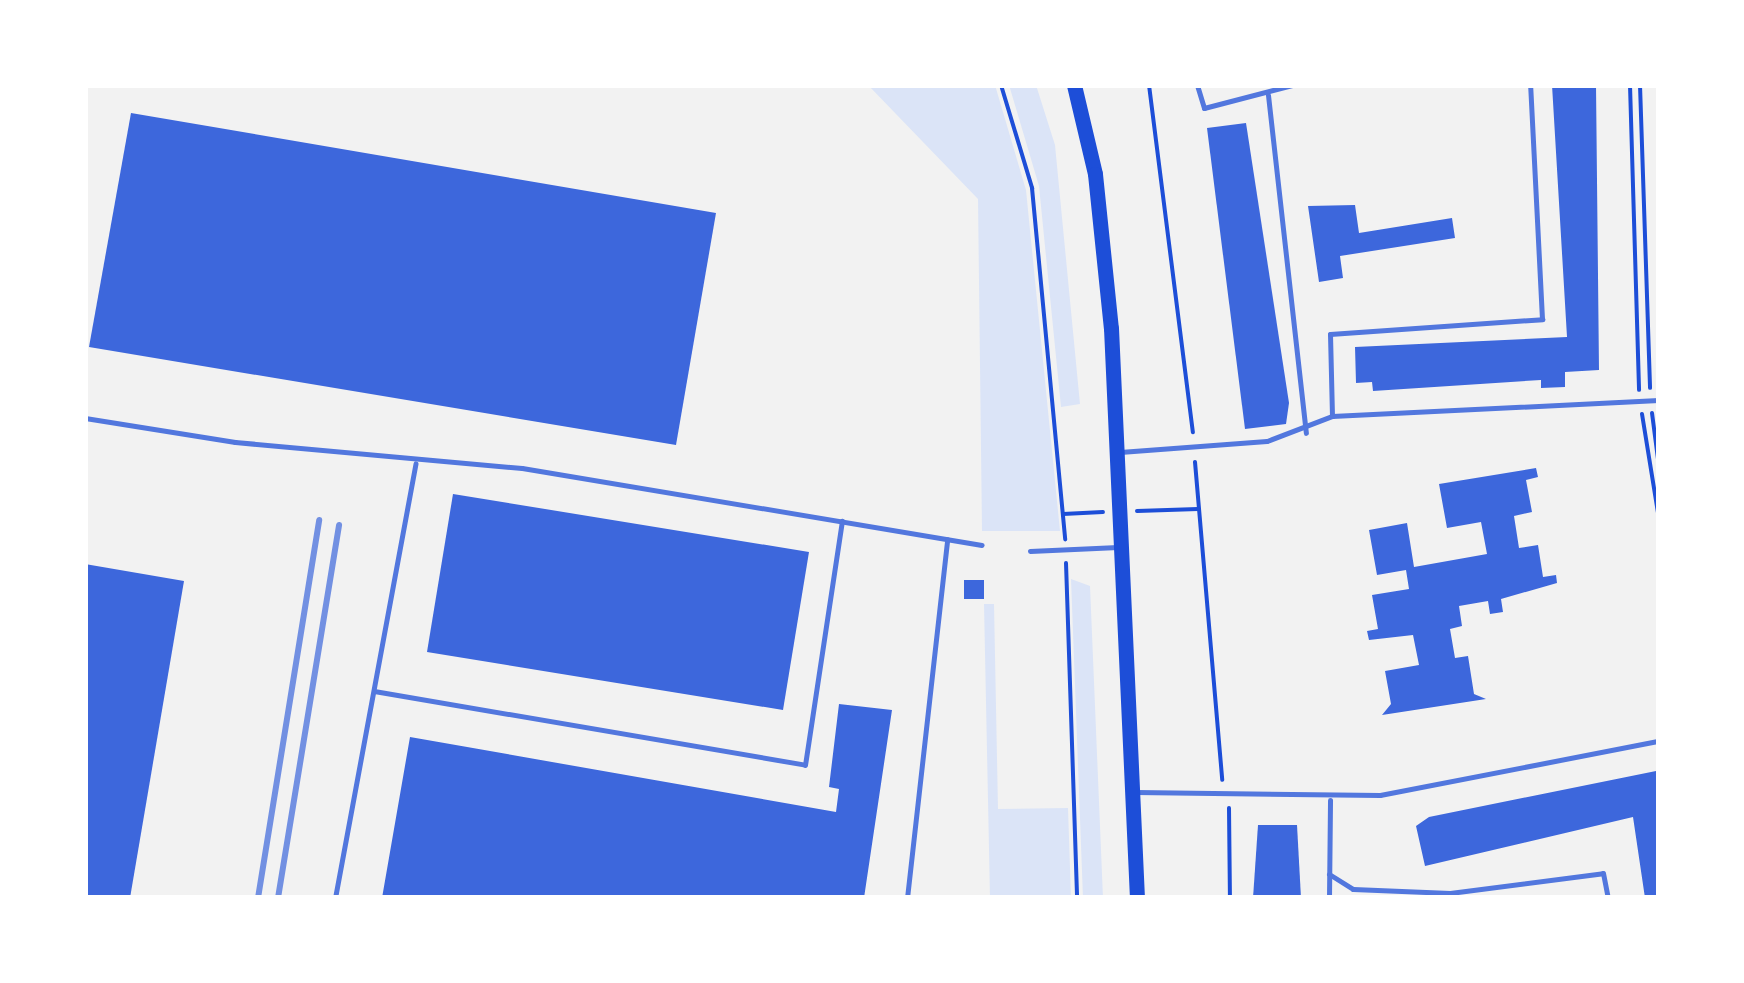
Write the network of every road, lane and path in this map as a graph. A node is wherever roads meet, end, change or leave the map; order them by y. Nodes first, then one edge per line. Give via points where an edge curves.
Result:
1 (1001, 85) edge
2 (1074, 85) edge
3 (1149, 85) edge
4 (1197, 85) edge
5 (1292, 85) edge
6 (1530, 85) edge
7 (1630, 85) edge
8 (1640, 85) edge
9 (1268, 94) junction
10 (1650, 400) junction
11 (1659, 400) edge
12 (1640, 401) junction
13 (1332, 416) junction
14 (85, 418) edge
15 (1306, 434) junction
16 (1194, 447) junction
17 (1116, 452) junction
18 (416, 462) junction
19 (1659, 467) edge
20 (1659, 518) edge
21 (842, 521) junction
22 (947, 539) junction
23 (982, 545) dead end
24 (1121, 547) junction
25 (1066, 549) junction
26 (1030, 551) dead end
27 (374, 691) junction
28 (1659, 741) edge
29 (1135, 792) junction
30 (1228, 793) junction
31 (1330, 800) junction
32 (1329, 874) junction
33 (335, 898) edge
34 (906, 898) edge
35 (1077, 898) edge
36 (1137, 898) edge
37 (1230, 898) edge
38 (1329, 898) edge
39 (1608, 898) edge

1 - 25 path via 1032,188
2 - 17 main road via 1102,220
3 - 16 path
4 - 9 lane via 1204,108
5 - 9 lane
6 - 13 lane via 1542,320 1330,334
7 - 12 path
8 - 10 path
9 - 15 lane
10 - 11 lane
10 - 12 lane
10 - 19 path
12 - 13 lane
12 - 20 path
13 - 15 lane
14 - 18 lane
15 - 16 lane
16 - 17 lane
16 - 30 path via 1216,769
17 - 24 main road
18 - 21 lane via 467,460
18 - 27 lane
21 - 22 lane
21 - 27 lane via 805,766
22 - 23 lane
22 - 34 lane
24 - 25 lane
24 - 29 main road
25 - 26 lane
25 - 35 path
27 - 33 lane
28 - 31 lane
29 - 30 lane
29 - 36 main road
30 - 31 lane
30 - 37 path
31 - 32 lane
32 - 38 lane
32 - 39 lane via 1353,889 1450,893 1603,873

